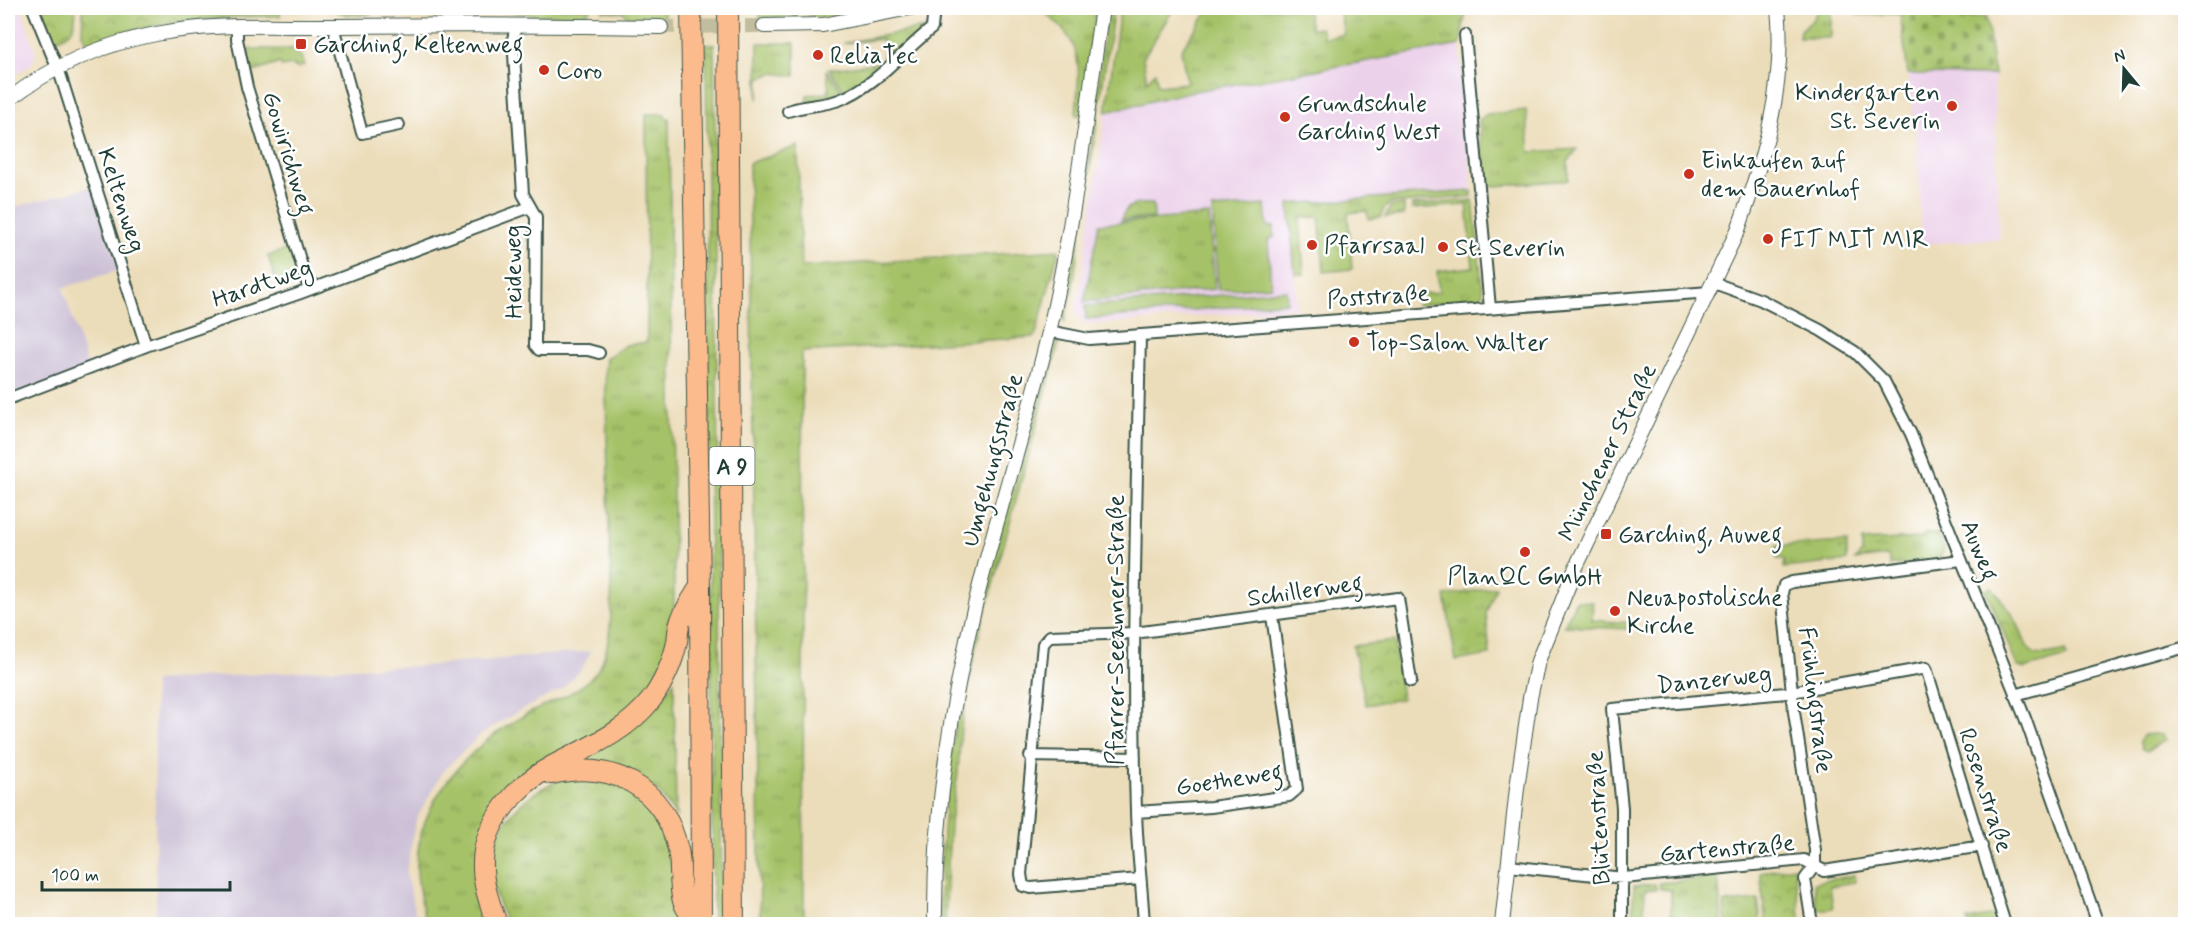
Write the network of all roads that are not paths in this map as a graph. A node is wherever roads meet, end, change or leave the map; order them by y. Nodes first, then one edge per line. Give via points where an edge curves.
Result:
1 (33, 8) edge
2 (691, 8) edge
3 (728, 8) edge
4 (910, 8) edge
5 (934, 8) edge
6 (1102, 8) edge
7 (1778, 8) edge
8 (333, 26) junction
9 (516, 26) junction
10 (764, 26) tunnel mouth
11 (237, 27) junction
12 (661, 27) tunnel mouth
13 (1465, 35) dead end
14 (57, 68) junction
15 (8, 100) edge
16 (788, 111) dead end
17 (399, 125) dead end
18 (530, 207) junction
19 (1712, 288) junction
20 (309, 289) junction
21 (1490, 308) junction
22 (1049, 331) junction
23 (1140, 335) junction
24 (146, 346) junction
25 (599, 354) dead end
26 (8, 399) edge
27 (1961, 560) junction
28 (700, 585) junction
29 (1272, 616) junction
30 (1134, 633) junction
31 (2186, 647) edge
32 (1926, 668) joint
33 (1411, 681) dead end
34 (1793, 691) junction
35 (2015, 695) junction
36 (1612, 709) joint
37 (1030, 756) junction
38 (1135, 758) junction
39 (534, 778) junction
40 (1136, 812) junction
41 (1982, 846) junction
42 (1815, 865) junction
43 (1508, 866) junction
44 (1624, 878) junction
45 (1140, 879) junction
46 (497, 924) edge
47 (699, 924) edge
48 (734, 924) edge
49 (935, 924) edge
50 (1144, 924) edge
51 (1502, 924) edge
52 (1622, 924) edge
53 (1812, 924) edge
54 (2005, 924) edge
55 (2098, 924) edge

1 - 14 street, Keltenweg
2 - 28 highway, A 9
3 - 48 highway, A 9
4 - 10 street via 823,25
5 - 16 street via 932,28 862,88 821,106
6 - 22 street, Umgehungsstraße
7 - 19 street, Münchener Straße via 1780,56 1768,138 1738,230
8 - 9 street
8 - 11 street
8 - 17 street via 362,134
9 - 12 street
9 - 18 street, Heideweg via 513,39 520,168 523,194
11 - 14 street via 155,34
11 - 20 street, Gowirichweg via 247,87
13 - 21 street
14 - 15 street
14 - 24 street, Keltenweg
18 - 20 street, Hardtweg
18 - 25 street, Heideweg via 536,217 535,345 539,350 588,350
19 - 21 street, Poststraße
19 - 27 street, Auweg via 1761,300 1820,330 1855,352 1884,381 1911,434
19 - 43 street, Münchener Straße via 1576,567 1538,661 1526,721
20 - 24 street, Hardtweg
21 - 23 street, Poststraße
22 - 23 street, Poststraße via 1089,339
22 - 49 street, Umgehungsstraße via 963,657 947,746
23 - 30 street, Pfarrer-Seeanner-Straße
24 - 26 street, Hardtweg
27 - 34 street, Frühlingstraße via 1784,585
27 - 35 street, Auweg
28 - 39 highway via 680,621 677,644 651,700 619,730
28 - 47 highway, A 9
29 - 30 street, Schillerweg
29 - 33 street, Schillerweg via 1398,598
29 - 40 street, Goetheweg via 1297,789 1289,796
30 - 37 street, Schillerweg via 1050,636 1043,644
30 - 38 street, Pfarrer-Seeanner-Straße
31 - 35 street
32 - 34 street, Danzerweg
32 - 41 street, Rosenstraße
34 - 36 street, Danzerweg
34 - 42 street, Frühlingstraße
35 - 55 street, Auweg
36 - 44 street, Blütenstraße
37 - 38 street
37 - 45 street, Schillerweg via 1023,886
38 - 40 street, Pfarrer-Seeanner-Straße
39 - 46 highway via 497,816 487,838 483,861 486,891
39 - 47 highway via 592,769 633,782 650,795 667,816 678,850 683,902
40 - 45 street, Pfarrer-Seeanner-Straße
41 - 42 street, Gartenstraße via 1824,871
41 - 54 street, Rosenstraße
42 - 44 street, Gartenstraße via 1804,861
42 - 53 street, Frühlingstraße via 1805,879
43 - 44 street, Gartenstraße
43 - 51 street, Münchener Straße
44 - 52 street, Blütenstraße
45 - 50 street, Pfarrer-Seeanner-Straße

